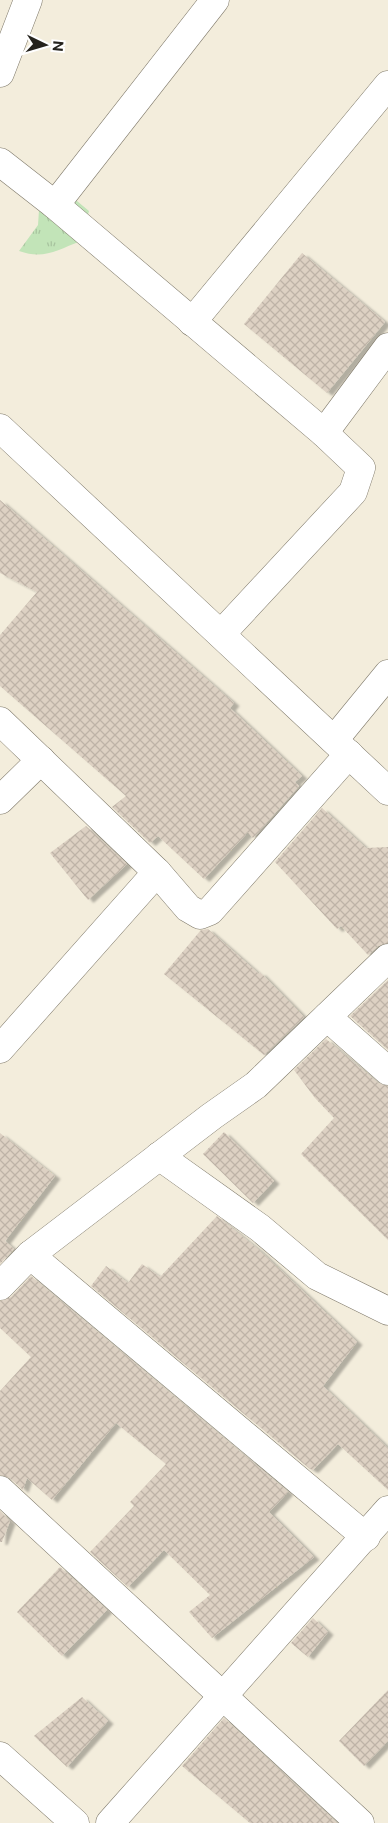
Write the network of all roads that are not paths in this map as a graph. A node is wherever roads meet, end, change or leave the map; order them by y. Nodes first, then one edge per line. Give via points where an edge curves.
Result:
1 (28, 0) edge
2 (215, 0) edge
3 (0, 73) edge
4 (388, 85) edge
5 (0, 162) edge
6 (55, 204) junction
7 (192, 322) junction
8 (388, 347) edge
9 (0, 428) edge
10 (324, 433) junction
11 (221, 634) junction
12 (388, 674) edge
13 (0, 721) edge
14 (341, 747) junction
15 (41, 760) junction
16 (388, 791) edge
17 (0, 800) edge
18 (157, 872) junction
19 (388, 958) edge
20 (327, 1017) junction
21 (0, 1050) edge
22 (388, 1071) edge
23 (159, 1156) junction
24 (30, 1255) junction
25 (0, 1286) edge
26 (388, 1311) edge
27 (0, 1490) edge
28 (388, 1510) edge
29 (366, 1537) junction
30 (221, 1696) junction
31 (0, 1756) edge
32 (75, 1823) edge
33 (110, 1823) edge
34 (360, 1823) edge

1 - 3 street
2 - 6 street
4 - 7 street
5 - 6 street
6 - 7 street
7 - 10 street
8 - 10 street
9 - 11 street
10 - 11 street via 361,468 353,492
11 - 14 street
12 - 14 street
13 - 15 street
14 - 16 street
14 - 18 street via 210,911 200,915 188,908
15 - 17 street
15 - 18 street
18 - 21 street
19 - 20 street
20 - 22 street
20 - 23 street via 256,1085
23 - 24 street
23 - 26 street via 260,1228 317,1276
24 - 25 street
24 - 29 street
27 - 30 street
28 - 29 street
29 - 30 street
30 - 33 street
30 - 34 street
31 - 32 street

